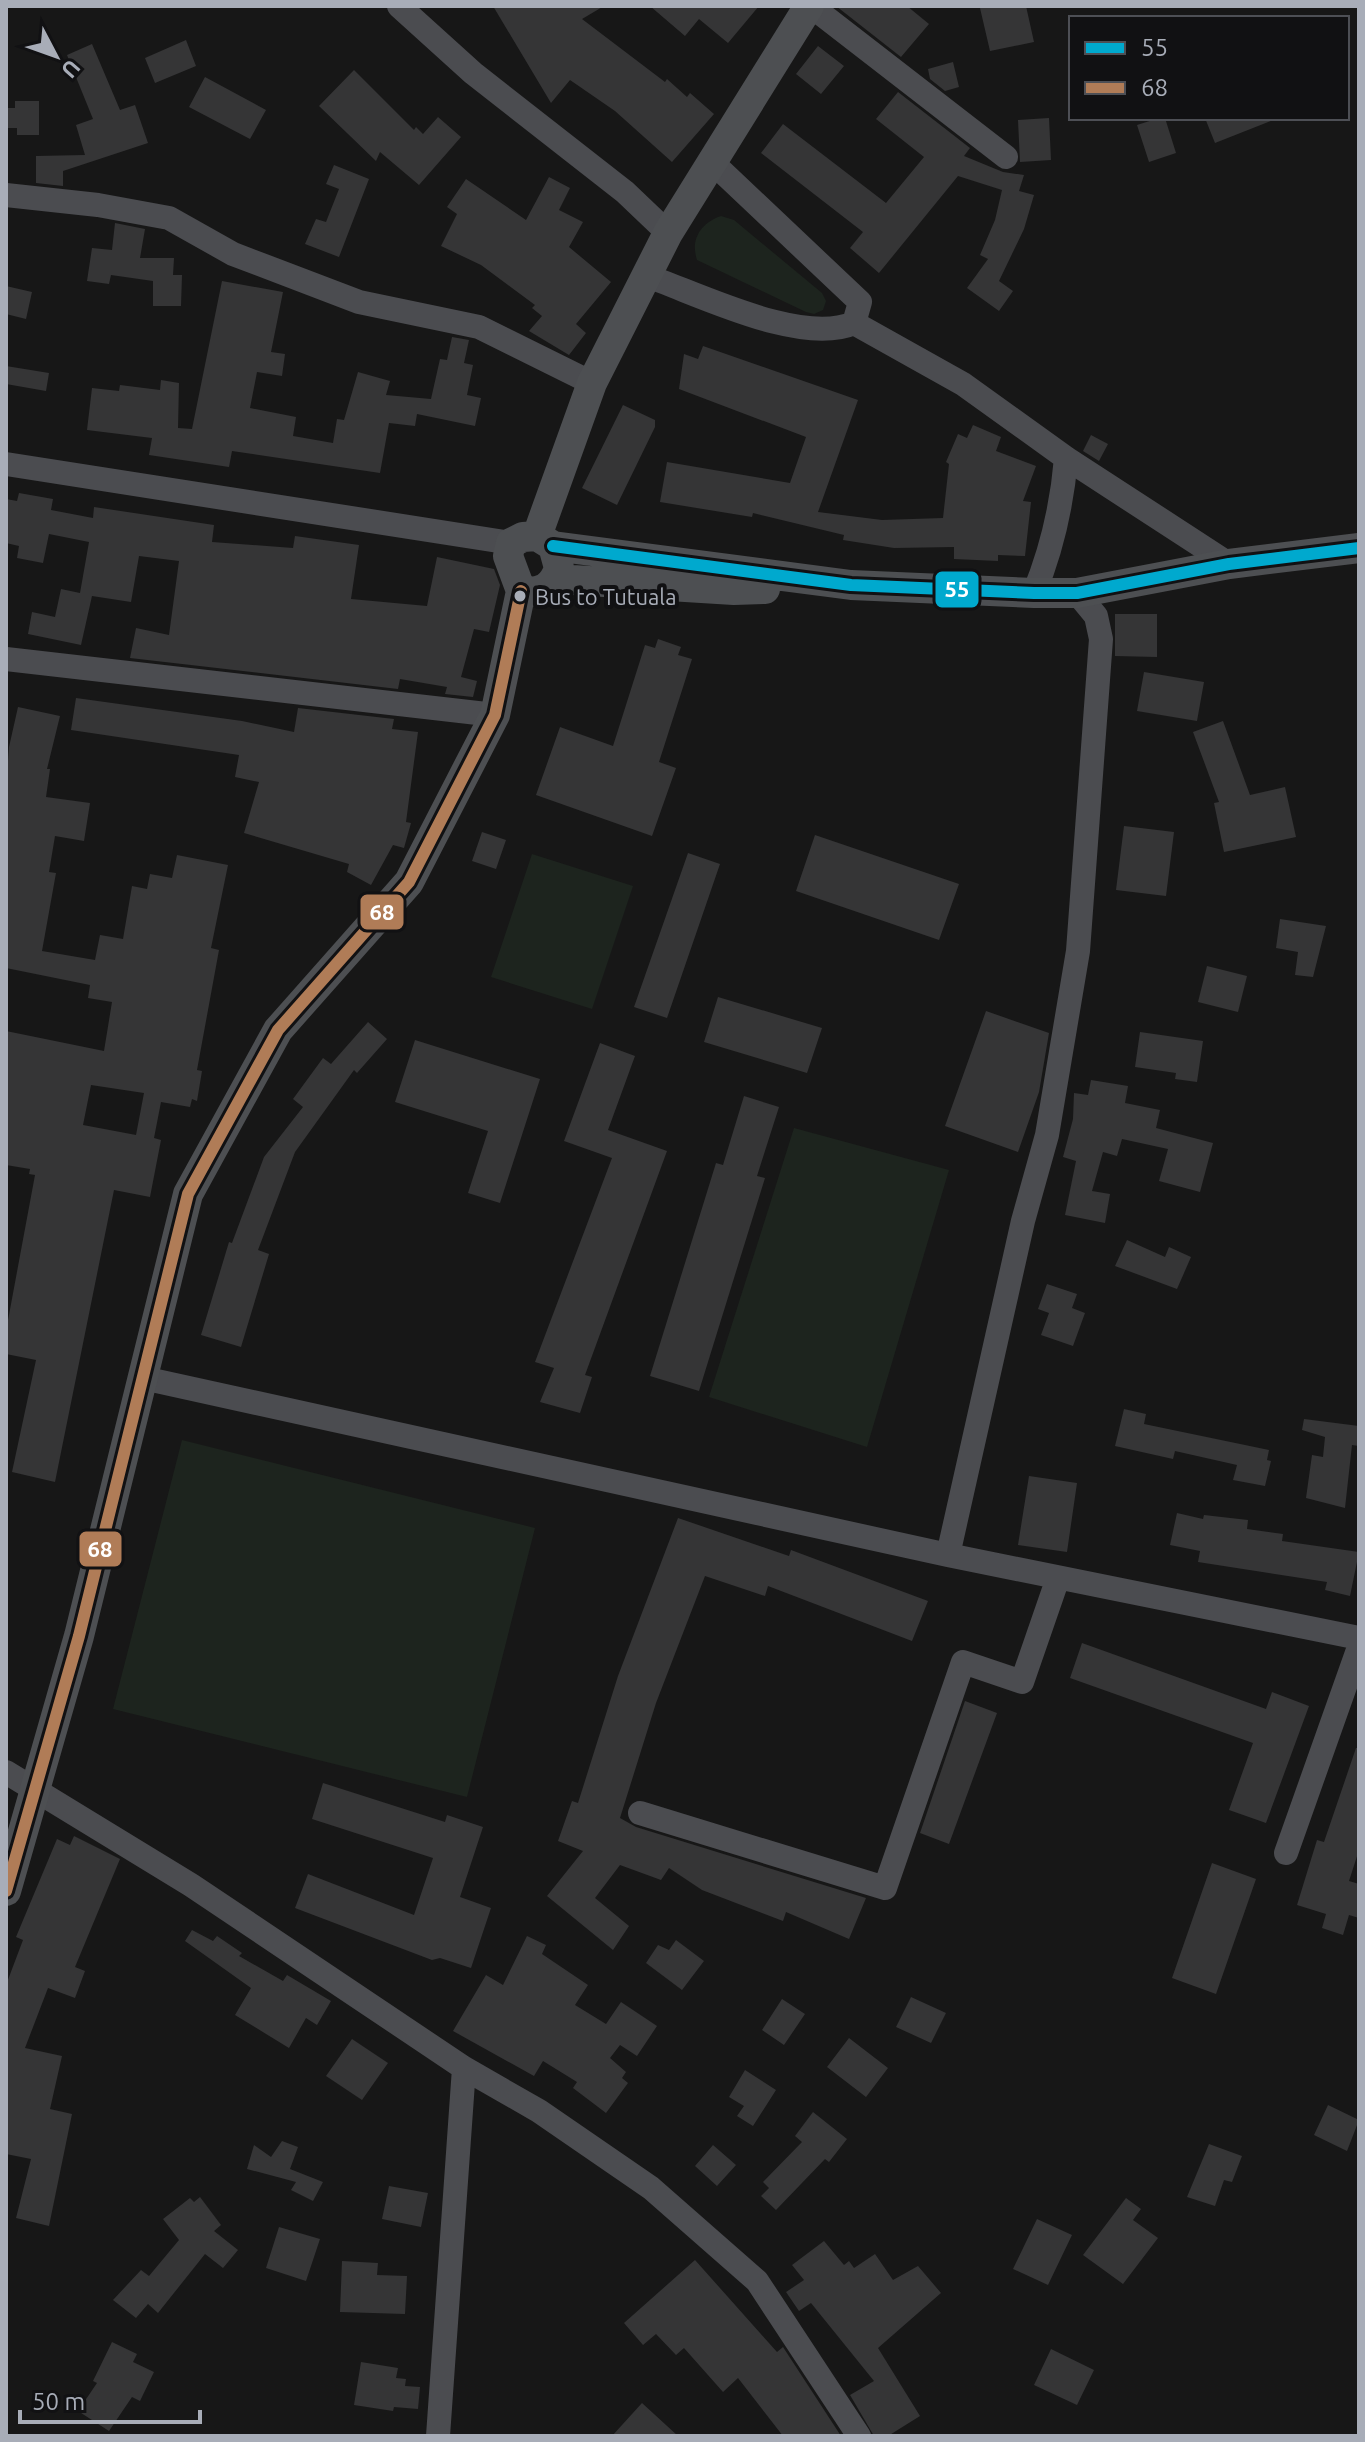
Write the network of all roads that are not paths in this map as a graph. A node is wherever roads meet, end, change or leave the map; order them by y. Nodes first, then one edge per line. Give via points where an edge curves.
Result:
1 (399, 6) edge
2 (810, 6) edge
3 (1006, 157) dead end
4 (713, 163) junction
5 (6, 195) edge
6 (668, 233) junction
7 (647, 276) junction
8 (854, 323) junction
9 (592, 383) junction
10 (1066, 458) junction
11 (6, 464) edge
12 (6, 479) edge
13 (527, 545) junction
14 (1359, 548) edge
15 (1229, 564) junction
16 (556, 579) junction
17 (851, 585) junction
18 (521, 591) junction
19 (1034, 593) junction
20 (1077, 593) junction
21 (6, 659) edge
22 (495, 715) junction
23 (143, 1378) junction
24 (948, 1555) junction
25 (1058, 1578) junction
26 (1359, 1638) edge
27 (1359, 1647) edge
28 (6, 1772) edge
29 (36, 1790) junction
30 (640, 1813) dead end
31 (1286, 1853) dead end
32 (6, 1891) edge
33 (464, 2068) junction
34 (438, 2436) edge
35 (859, 2436) edge

1 - 6 street
2 - 3 street
2 - 4 main road
4 - 6 main road
4 - 8 street via 860,302
5 - 9 street via 169,218 233,254 359,302 479,327
6 - 7 main road
7 - 8 street via 788,327 821,332
7 - 9 main road
8 - 10 street via 963,384
9 - 13 main road
10 - 15 street
10 - 19 street via 1049,556
11 - 13 street
12 - 13 street
13 - 16 main road via 559,568
13 - 17 main road
13 - 18 main road
14 - 15 main road
15 - 20 main road
16 - 17 main road via 734,590
16 - 18 main road via 534,593
17 - 19 main road
18 - 22 main road
19 - 20 main road
20 - 24 street via 1096,616 1101,639 1078,951 1047,1135
21 - 22 street
22 - 23 main road via 409,882 278,1030 188,1194
23 - 24 street
23 - 29 main road
24 - 25 street
25 - 26 street
25 - 30 street via 1022,1682 963,1662 885,1888
27 - 31 street
28 - 29 street
29 - 32 main road
29 - 33 street via 191,1885
33 - 34 street
33 - 35 street via 539,2111 651,2188 757,2281

